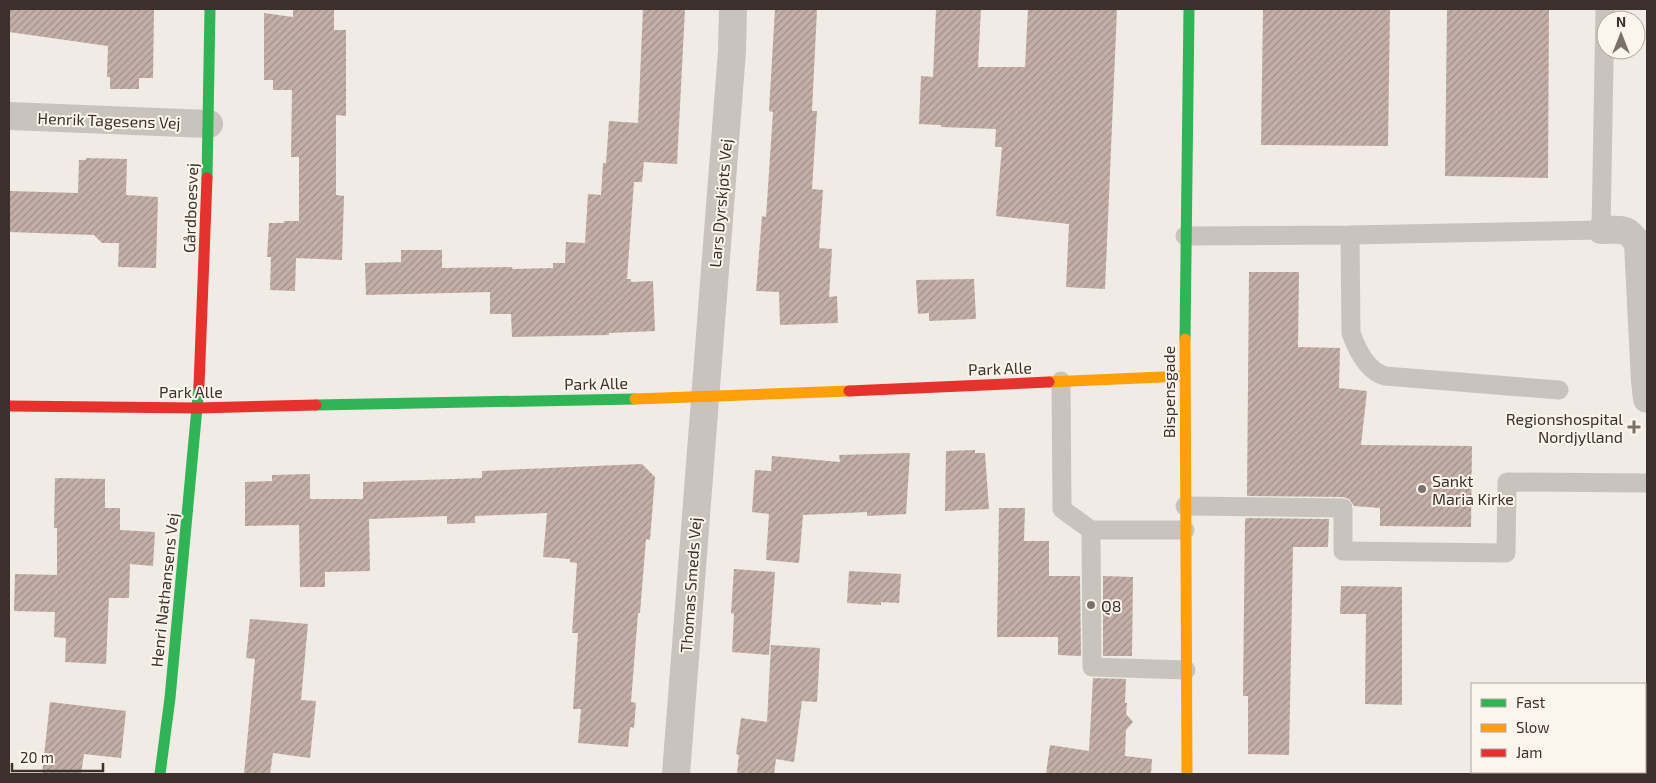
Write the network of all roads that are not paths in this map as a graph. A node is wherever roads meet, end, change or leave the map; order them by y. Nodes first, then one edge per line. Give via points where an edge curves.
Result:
1 (210, 9) edge
2 (733, 9) edge
3 (1189, 9) edge
4 (1605, 9) edge
5 (9, 116) edge
6 (209, 124) junction
7 (1601, 230) junction
8 (1350, 235) junction
9 (1185, 236) junction
10 (1184, 376) junction
11 (1061, 381) junction
12 (1559, 390) dead end
13 (705, 396) junction
14 (1647, 399) edge
15 (9, 406) edge
16 (198, 408) junction
17 (1647, 483) edge
18 (1185, 506) junction
19 (1091, 530) junction
20 (1185, 530) junction
21 (1186, 670) junction
22 (160, 774) edge
23 (676, 774) edge
24 (1187, 774) edge

1 - 6 street, Gårdboesvej
2 - 13 street, Lars Dyrskjøts Vej
3 - 9 street, Bispensgade
4 - 7 lane
5 - 6 street, Henrik Tagesens Vej
6 - 16 street, Gårdboesvej
7 - 8 lane
7 - 14 street via 1623,230 1632,234 1638,244
8 - 9 lane
8 - 12 lane via 1351,333 1355,345 1377,374
9 - 10 street, Bispensgade
10 - 11 street, Park Alle
10 - 18 street, Bispensgade
11 - 13 street, Park Alle
11 - 19 lane via 1062,509
13 - 16 street, Park Alle
13 - 23 street, Thomas Smeds Vej
15 - 16 street, Park Alle
16 - 22 street, Henri Nathansens Vej
17 - 18 lane via 1507,482 1506,553 1342,551 1343,508
18 - 20 street, Bispensgade
19 - 20 lane
19 - 21 lane via 1092,667
20 - 21 street, Bispensgade
21 - 24 street, Bispensgade

